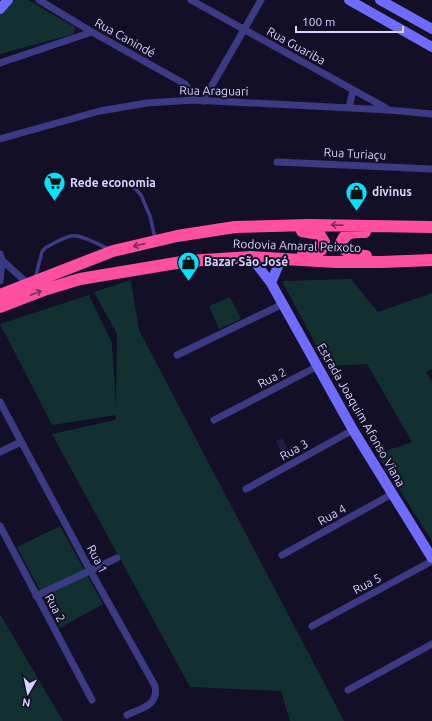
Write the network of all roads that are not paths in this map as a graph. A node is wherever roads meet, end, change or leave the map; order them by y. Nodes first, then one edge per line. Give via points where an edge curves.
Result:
1 (8, 0) edge
2 (39, 0) edge
3 (191, 0) edge
4 (262, 0) edge
5 (349, 0) edge
6 (380, 0) edge
7 (0, 9) edge
8 (432, 29) edge
9 (245, 30) junction
10 (92, 32) junction
11 (432, 47) edge
12 (0, 63) edge
13 (353, 90) junction
14 (194, 100) junction
15 (203, 101) junction
16 (348, 108) junction
17 (389, 110) junction
18 (432, 114) edge
19 (0, 139) edge
20 (277, 162) dead end
21 (432, 169) edge
22 (112, 180) dead end
23 (432, 227) edge
24 (432, 232) edge
25 (160, 240) junction
26 (112, 251) junction
27 (432, 252) edge
28 (1, 257) edge
29 (251, 257) junction
30 (281, 259) junction
31 (199, 260) junction
32 (432, 260) edge
33 (0, 280) edge
34 (31, 281) junction
35 (271, 283) junction
36 (0, 294) edge
37 (283, 304) junction
38 (0, 307) edge
39 (177, 355) dead end
40 (318, 366) junction
41 (0, 402) edge
42 (214, 420) dead end
43 (353, 430) junction
44 (21, 442) junction
45 (0, 452) edge
46 (246, 489) dead end
47 (392, 494) junction
48 (0, 526) edge
49 (282, 554) dead end
50 (117, 558) dead end
51 (432, 558) edge
52 (432, 561) edge
53 (90, 570) junction
54 (36, 596) junction
55 (312, 626) dead end
56 (432, 644) edge
57 (348, 690) dead end
58 (92, 700) dead end
59 (127, 715) dead end

1 - 7 street
2 - 10 street, Rua Canindé
3 - 9 street, Rua Guariba
4 - 9 street
5 - 11 street
6 - 8 street
9 - 13 street, Rua Guariba
9 - 15 street
10 - 12 street
10 - 14 street, Rua Canindé via 185,84
13 - 16 street
13 - 17 street, Rua Guariba
14 - 15 street, Rua Araguari
14 - 19 street, Rua Araguari via 147,103 100,111
15 - 16 street, Rua Araguari
16 - 17 street, Rua Araguari
17 - 18 street, Rua Araguari
20 - 21 street, Rua Turiaçu
22 - 25 lane via 131,184 141,195
23 -> 25 highway, Rodovia Amaral Peixoto via 235,227
24 - 27 highway via 350,233 341,243 346,251 360,256
25 -> 26 highway, Rodovia Amaral Peixoto
25 - 31 highway via 183,240 232,232 281,230 319,234 324,242 322,250 314,254 241,252 211,255
26 - 34 highway, Rodovia Amaral Peixoto
26 - 34 lane via 82,237 70,236 45,248
28 - 33 street
28 - 34 street
29 - 30 highway, Rodovia Amaral Peixoto
29 - 31 highway, Rodovia Amaral Peixoto
29 - 35 street, Estrada Joaquim Afonso Viana
30 - 32 highway, Rodovia Amaral Peixoto via 367,262
30 - 35 street
38 -> 31 highway, Rodovia Amaral Peixoto via 80,279
34 - 36 highway, Rodovia Amaral Peixoto
35 - 37 street, Estrada Joaquim Afonso Viana
37 - 39 street
37 - 40 street, Estrada Joaquim Afonso Viana
40 - 42 street, Rua 2
40 - 43 street, Estrada Joaquim Afonso Viana
41 - 44 street, Rua 1
43 - 46 street, Rua 3
43 - 47 street, Estrada Joaquim Afonso Viana
44 - 45 street
44 - 53 street, Rua 1
47 - 49 street, Rua 4
47 - 51 street, Estrada Joaquim Afonso Viana
48 - 54 street, Rua 2
50 - 53 street
52 - 55 street, Rua 5
53 - 54 street
53 - 59 street, Rua 1 via 155,686 154,700
54 - 58 street, Rua 2
56 - 57 street

